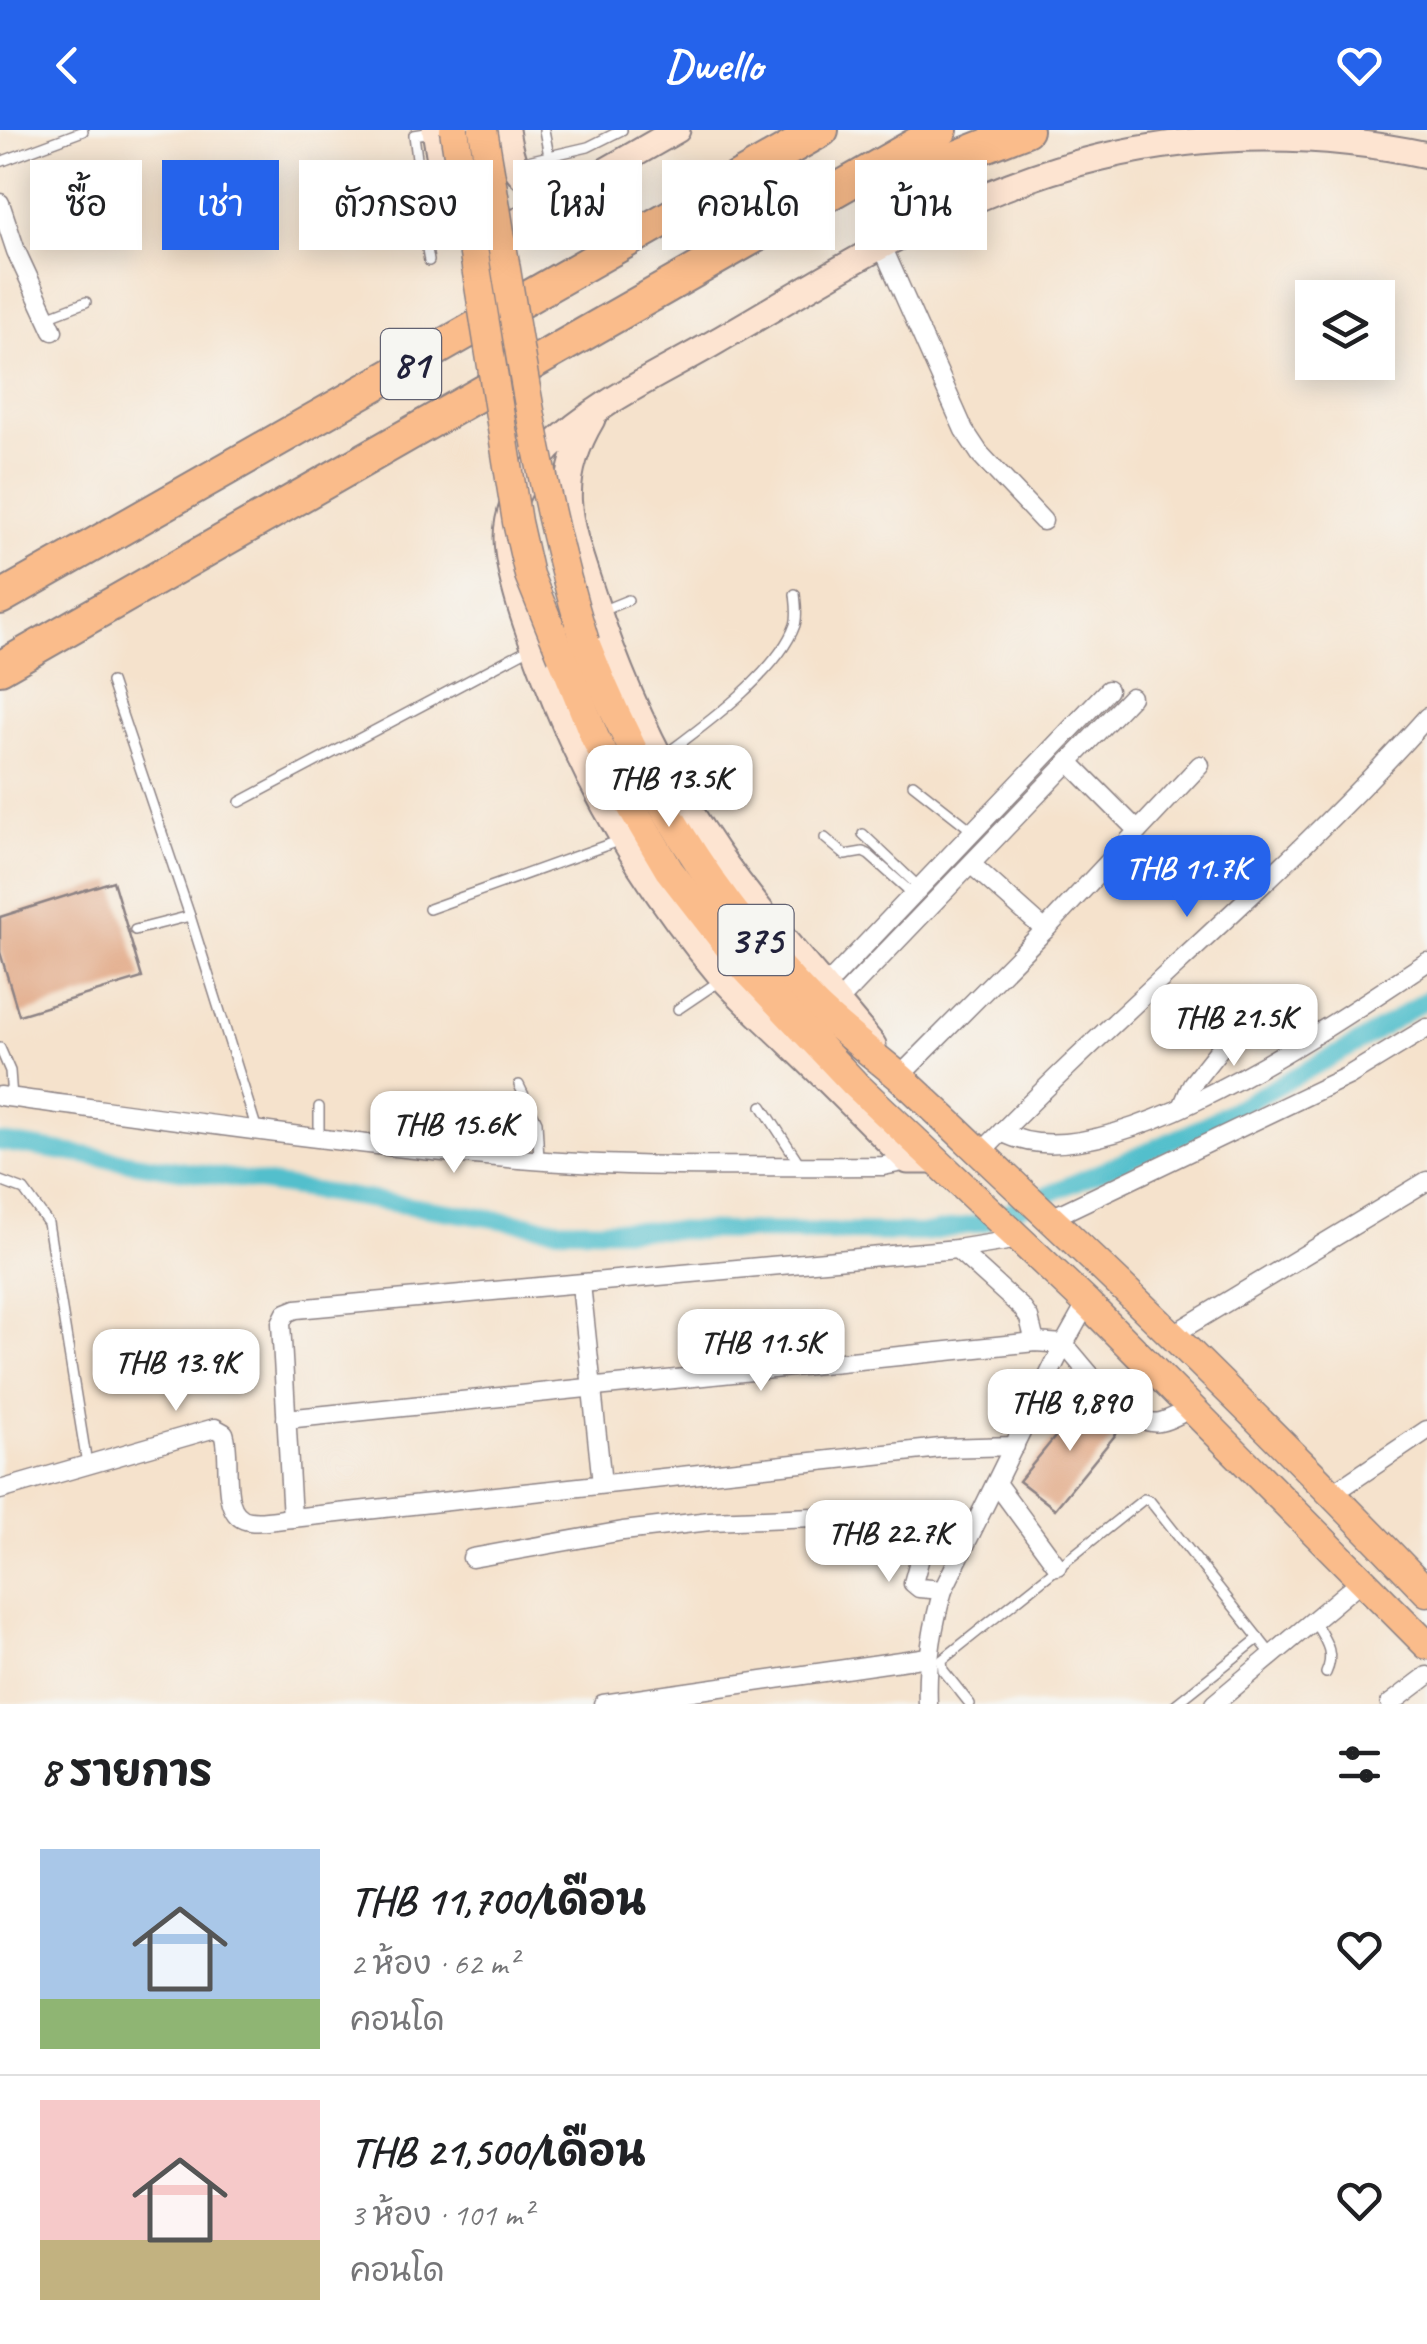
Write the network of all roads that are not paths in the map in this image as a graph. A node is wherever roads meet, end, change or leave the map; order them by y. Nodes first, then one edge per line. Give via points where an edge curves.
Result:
1 (483, 130) edge
2 (506, 130) edge
3 (544, 130) edge
4 (622, 130) edge
5 (677, 130) edge
6 (822, 130) edge
7 (941, 130) edge
8 (1026, 130) edge
9 (82, 131) edge
10 (430, 131) edge
11 (1427, 155) edge
12 (549, 156) junction
13 (429, 160) edge
14 (625, 160) edge
15 (0, 162) edge
16 (512, 164) junction
17 (493, 176) edge
18 (987, 194) edge
19 (0, 203) edge
20 (427, 250) edge
21 (875, 250) edge
22 (884, 250) edge
23 (429, 261) dead end
24 (86, 302) dead end
25 (50, 324) joint
26 (579, 335) junction
27 (597, 410) junction
28 (568, 511) junction
29 (1042, 521) dead end
30 (507, 540) junction
31 (795, 594) dead end
32 (0, 598) edge
33 (628, 600) dead end
34 (598, 612) junction
35 (535, 646) junction
36 (573, 649) junction
37 (0, 668) edge
38 (111, 682) dead end
39 (1108, 690) dead end
40 (1131, 696) dead end
41 (1427, 717) edge
42 (660, 758) junction
43 (1068, 762) junction
44 (1200, 765) dead end
45 (913, 784) dead end
46 (240, 802) dead end
47 (1138, 831) junction
48 (974, 832) junction
49 (863, 834) dead end
50 (624, 838) junction
51 (825, 838) dead end
52 (972, 864) junction
53 (917, 892) junction
54 (429, 909) dead end
55 (190, 916) junction
56 (135, 930) dead end
57 (1045, 930) junction
58 (1427, 962) edge
59 (723, 978) junction
60 (832, 994) junction
61 (678, 1009) dead end
62 (1248, 1013) dead end
63 (1427, 1028) edge
64 (0, 1048) edge
65 (900, 1077) junction
66 (519, 1085) dead end
67 (6, 1097) edge
68 (1183, 1105) junction
69 (762, 1106) dead end
70 (319, 1107) dead end
71 (257, 1130) junction
72 (1002, 1132) junction
73 (318, 1138) junction
74 (980, 1154) junction
75 (539, 1160) junction
76 (922, 1161) junction
77 (801, 1166) junction
78 (0, 1181) edge
79 (1427, 1182) edge
80 (1044, 1215) junction
81 (1013, 1233) junction
82 (957, 1248) junction
83 (581, 1284) junction
84 (1087, 1303) junction
85 (1172, 1335) junction
86 (1035, 1342) junction
87 (1064, 1344) junction
88 (593, 1387) junction
89 (1190, 1410) junction
90 (286, 1419) junction
91 (1427, 1430) edge
92 (1016, 1446) junction
93 (87, 1464) junction
94 (996, 1483) junction
95 (602, 1484) junction
96 (0, 1490) edge
97 (1332, 1494) junction
98 (915, 1516) junction
99 (292, 1518) junction
100 (973, 1526) junction
101 (1335, 1551) junction
102 (472, 1558) dead end
103 (1057, 1566) junction
104 (1363, 1579) junction
105 (1424, 1585) edge
106 (943, 1590) junction
107 (1314, 1621) junction
108 (1259, 1638) junction
109 (1427, 1645) edge
110 (1274, 1657) junction
111 (928, 1658) junction
112 (1326, 1673) dead end
113 (1427, 1676) edge
114 (603, 1704) edge
115 (928, 1704) edge
116 (970, 1704) edge
117 (1176, 1704) edge
118 (1214, 1704) edge
119 (1390, 1704) edge

1 - 36 main road, 375, bridge
2 - 16 main road
3 - 12 lane
4 - 12 lane
5 - 14 main road
6 - 32 highway, 81
7 - 26 highway, 81
8 - 26 highway via 849,201
9 - 15 lane
10 - 13 main road, 375
10 - 36 main road, 375, bridge via 529,575
11 - 18 main road via 1346,142 1206,140 1064,166
12 - 16 lane
16 - 17 main road
19 - 25 street
20 - 23 lane
21 - 27 main road
22 - 29 street via 964,430
24 - 25 lane
26 - 37 highway, 81
27 - 28 main road via 571,464
27 - 30 main road via 529,475 512,508
28 - 30 main road via 536,504
28 - 34 main road
30 - 35 main road
31 - 42 lane via 796,623 780,649 705,725
33 - 34 lane
34 - 42 main road
35 - 46 lane
35 - 50 main road via 570,741
36 - 65 main road, 375 via 708,879 814,1003
36 - 76 main road, 375 via 611,770 655,848 779,1004
38 - 55 lane
39 - 48 street
40 - 43 street
41 - 72 street via 1285,863
42 - 60 main road
43 - 47 street
43 - 52 street
44 - 47 street
45 - 48 lane
47 - 57 street
48 - 53 street
49 - 53 lane
50 - 54 lane
50 - 59 main road via 671,914
51 - 53 lane via 845,856 869,855
52 - 57 street
52 - 60 street
53 - 60 street
55 - 56 lane
55 - 71 lane
57 - 65 street
58 - 68 street via 1270,1062
59 - 61 lane
59 - 76 main road
60 - 65 main road
62 - 68 street
63 - 80 street via 1348,1076
64 - 67 lane via 10,1071
65 - 74 main road, 375
66 - 75 lane via 537,1122
67 - 71 street
68 - 72 street via 1088,1140 1026,1144
69 - 77 lane
70 - 73 lane
71 - 73 street
72 - 74 street
73 - 75 street
74 - 80 main road, 375
75 - 77 street
76 - 77 street
76 - 81 main road, 375 via 974,1194
78 - 93 lane via 24,1190 48,1223
79 - 85 street
80 - 85 main road, 375
81 - 82 street
81 - 84 main road, 375
82 - 83 street
82 - 86 street via 1022,1308
83 - 88 street
83 - 90 street via 286,1313
84 - 87 street
84 - 89 main road, 375
85 - 97 main road, 375
86 - 87 street
86 - 88 street
87 - 89 street via 1142,1421
87 - 92 street
88 - 90 street
88 - 95 street
89 - 101 main road, 375
90 - 99 street
91 - 97 street
92 - 94 street
92 - 95 street
93 - 96 street
93 - 99 street via 215,1428 228,1444 230,1504 237,1516
94 - 100 street
94 - 103 street
95 - 99 street
97 - 101 main road
97 - 105 main road, 375
98 - 100 street
98 - 102 street via 710,1521
98 - 106 street via 922,1550 912,1583
100 - 106 street
101 - 104 main road, 375
103 - 108 lane via 1137,1502 1150,1501
103 - 116 lane via 942,1660
104 - 107 street
104 - 109 main road, 375
106 - 111 street
107 - 110 street
107 - 112 lane via 1330,1648
108 - 110 lane
108 - 117 lane
110 - 118 street
111 - 114 street
111 - 115 street
113 - 119 street

